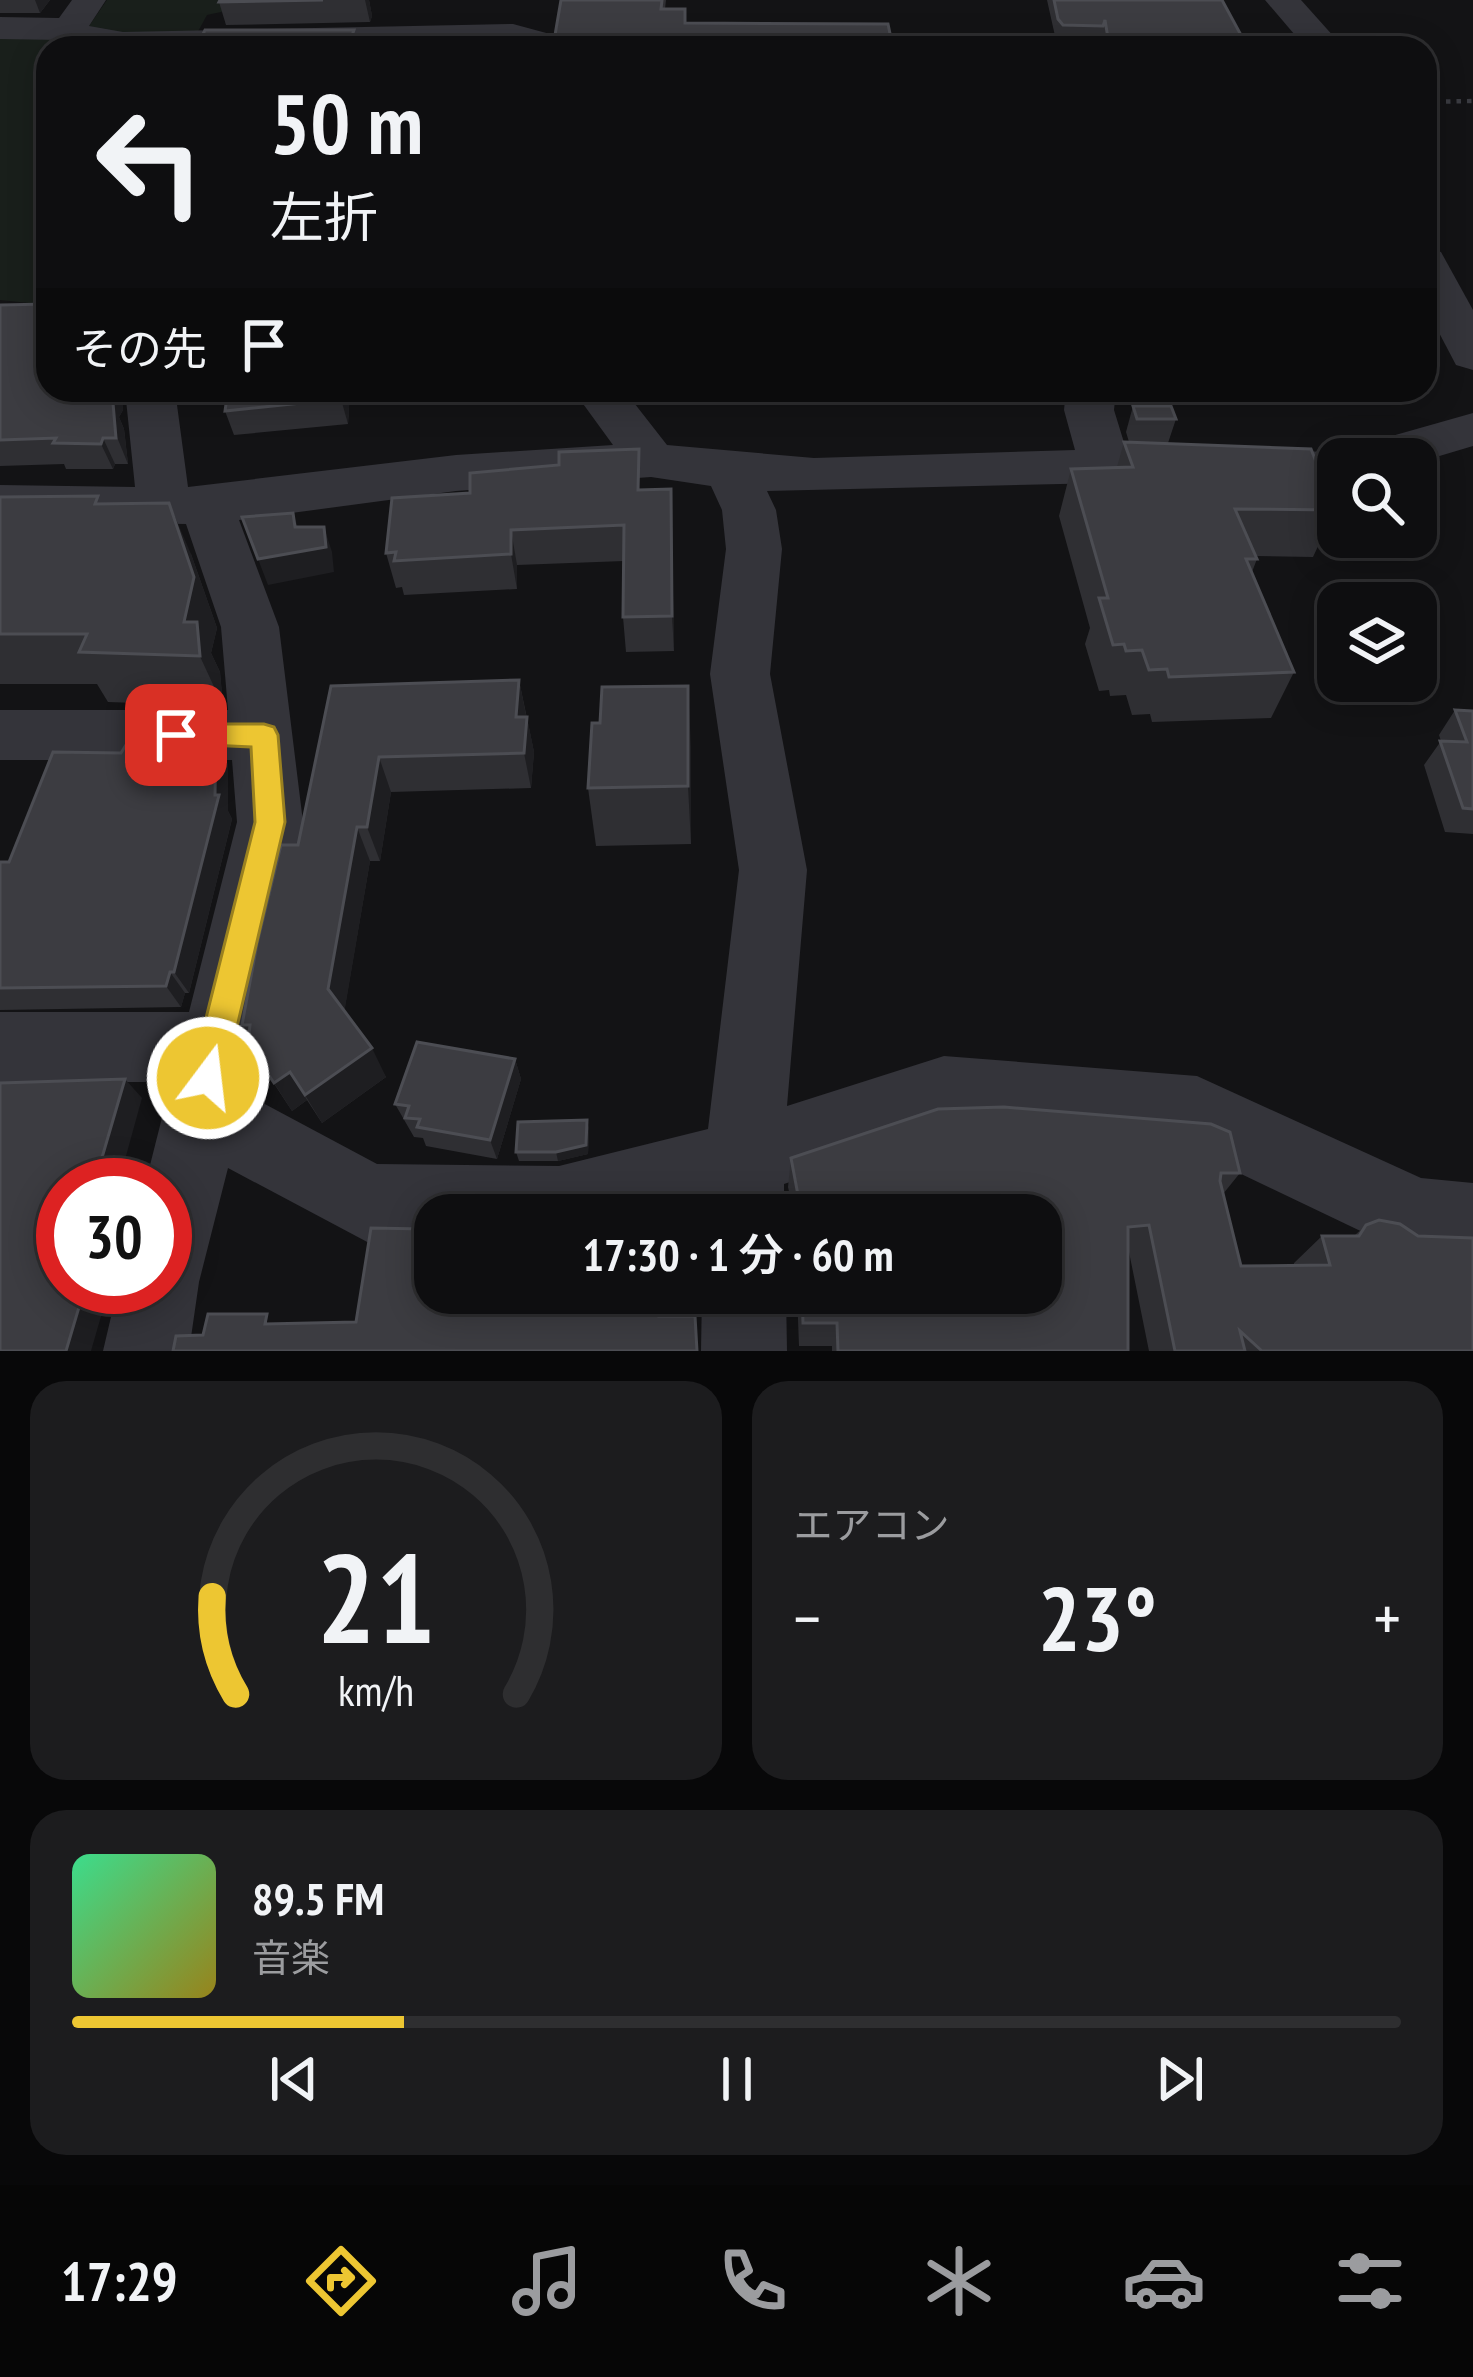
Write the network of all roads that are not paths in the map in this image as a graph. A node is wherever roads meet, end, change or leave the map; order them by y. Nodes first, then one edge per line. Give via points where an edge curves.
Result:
1 (398, 0) edge
2 (1282, 0) edge
3 (79, 14) edge
4 (0, 28) edge
5 (407, 36) edge
6 (1314, 36) edge
7 (1437, 284) edge
8 (1473, 355) edge
9 (154, 402) edge
10 (607, 402) edge
11 (1089, 402) edge
12 (1473, 429) edge
13 (1437, 440) edge
14 (651, 460) junction
15 (1105, 466) junction
16 (1317, 467) edge
17 (731, 472) junction
18 (0, 503) edge
19 (185, 505) junction
20 (0, 735) edge
21 (264, 735) junction
22 (0, 1047) edge
23 (208, 1078) junction
24 (190, 1158) edge
25 (744, 1187) edge
26 (1473, 1223) edge
27 (154, 1314) edge
28 (744, 1314) edge
29 (146, 1351) edge
30 (744, 1351) edge

1 - 5 street
2 - 6 street
3 - 4 street
7 - 8 street
9 - 19 street
10 - 14 street
11 - 15 street
12 - 13 street
14 - 17 street
14 - 19 street
15 - 16 street via 1212,473
15 - 17 street
17 - 25 street via 749,510 754,549 740,674 773,870
18 - 19 street
19 - 21 street via 250,627
20 - 21 street
21 - 23 street via 270,822
22 - 23 street
23 - 24 street
23 - 25 street via 371,1204 559,1206
25 - 26 street via 944,1093 1197,1114 1417,1218
27 - 29 street
28 - 30 street

